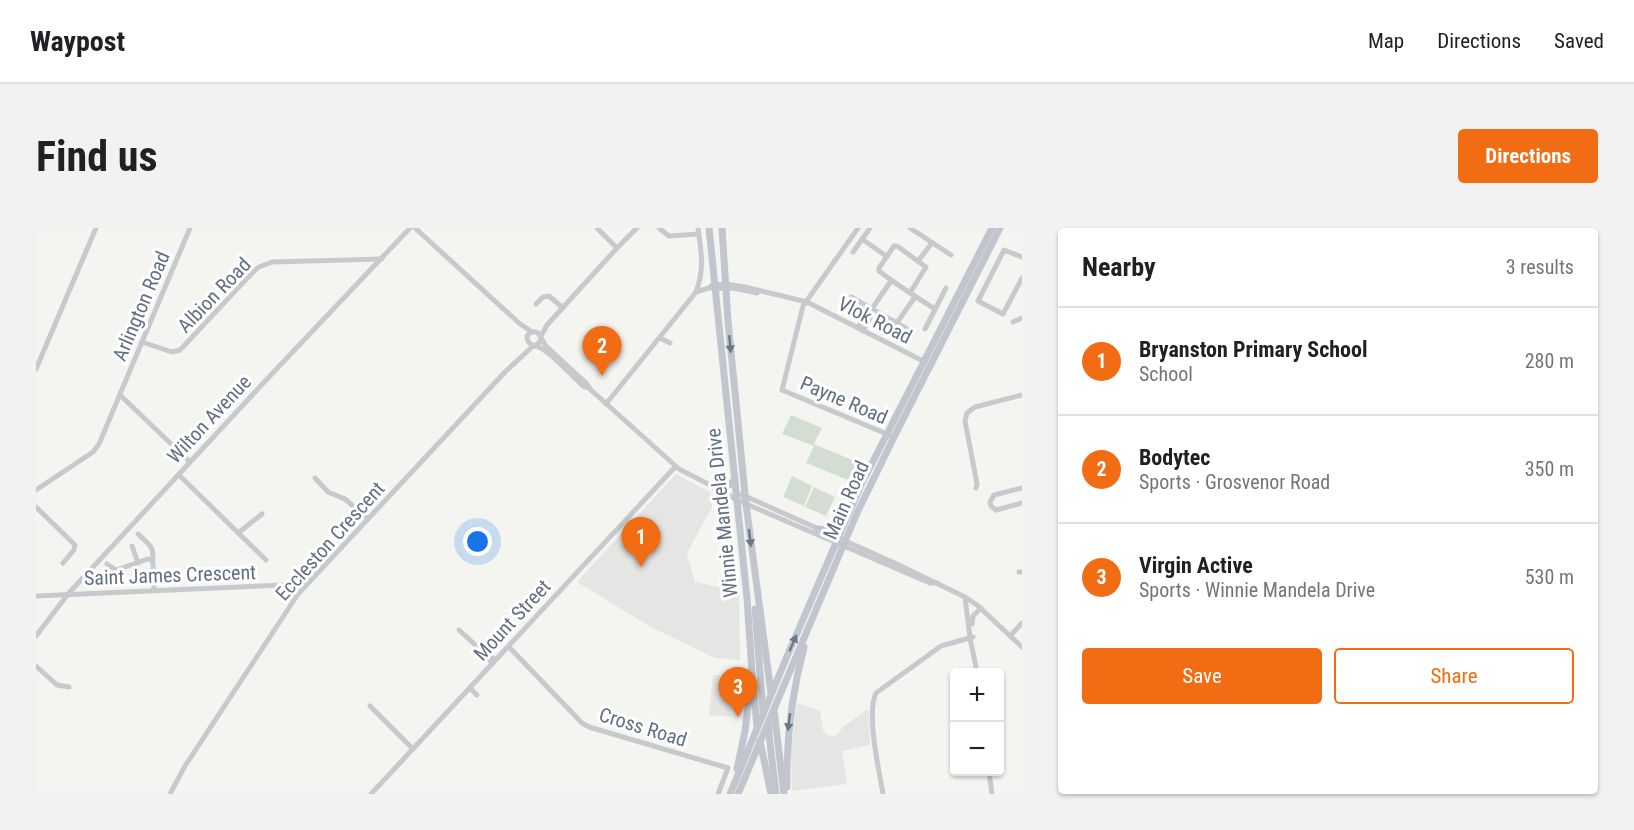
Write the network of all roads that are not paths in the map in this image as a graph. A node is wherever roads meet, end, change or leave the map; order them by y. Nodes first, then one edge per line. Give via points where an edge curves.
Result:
1 (96, 228) edge
2 (190, 228) edge
3 (410, 228) edge
4 (415, 228) edge
5 (597, 228) edge
6 (637, 228) edge
7 (659, 228) edge
8 (675, 228) edge
9 (709, 228) edge
10 (723, 228) edge
11 (858, 228) edge
12 (870, 228) edge
13 (910, 228) edge
14 (992, 228) edge
15 (1000, 228) edge
16 (698, 231) edge
17 (675, 236) junction
18 (862, 239) junction
19 (932, 243) junction
20 (618, 248) junction
21 (853, 252) dead end
22 (951, 255) dead end
23 (886, 256) junction
24 (1022, 257) edge
25 (382, 259) junction
26 (918, 261) junction
27 (1022, 278) edge
28 (891, 281) junction
29 (726, 286) junction
30 (713, 287) junction
31 (946, 288) dead end
32 (696, 292) junction
33 (912, 295) junction
34 (850, 297) dead end
35 (807, 302) junction
36 (536, 304) dead end
37 (563, 308) junction
38 (935, 309) junction
39 (871, 310) junction
40 (1022, 318) edge
41 (1013, 322) dead end
42 (519, 323) junction
43 (896, 324) junction
44 (860, 329) junction
45 (925, 329) dead end
46 (909, 330) dead end
47 (538, 334) junction
48 (660, 338) junction
49 (527, 340) junction
50 (142, 342) junction
51 (670, 343) dead end
52 (534, 346) junction
53 (518, 358) junction
54 (927, 362) junction
55 (36, 369) edge
56 (628, 377) junction
57 (634, 382) dead end
58 (588, 387) junction
59 (120, 395) junction
60 (1022, 395) edge
61 (606, 404) junction
62 (890, 435) junction
63 (190, 462) junction
64 (675, 467) junction
65 (179, 475) junction
66 (315, 478) dead end
67 (735, 478) junction
68 (400, 484) junction
69 (714, 487) junction
70 (976, 488) dead end
71 (1022, 488) edge
72 (36, 490) edge
73 (407, 490) dead end
74 (735, 496) junction
75 (746, 500) junction
76 (1022, 503) edge
77 (36, 507) edge
78 (262, 514) dead end
79 (368, 519) junction
80 (844, 524) junction
81 (818, 529) junction
82 (238, 533) junction
83 (138, 534) dead end
84 (841, 542) junction
85 (132, 546) dead end
86 (266, 560) dead end
87 (152, 561) junction
88 (63, 563) dead end
89 (138, 563) junction
90 (107, 564) dead end
91 (754, 573) junction
92 (306, 584) junction
93 (154, 590) junction
94 (68, 594) junction
95 (36, 596) edge
96 (965, 597) junction
97 (979, 606) junction
98 (968, 615) junction
99 (1022, 623) edge
100 (810, 624) junction
101 (459, 630) dead end
102 (36, 636) edge
103 (1010, 636) junction
104 (971, 638) junction
105 (1022, 646) edge
106 (509, 647) junction
107 (494, 662) junction
108 (36, 666) edge
109 (976, 668) edge
110 (752, 672) junction
111 (69, 687) dead end
112 (470, 688) junction
113 (477, 695) dead end
114 (772, 696) junction
115 (370, 706) dead end
116 (774, 708) junction
117 (766, 718) junction
118 (438, 722) junction
119 (443, 727) dead end
120 (758, 728) junction
121 (760, 741) junction
122 (413, 749) junction
123 (990, 776) edge
124 (734, 786) junction
125 (170, 794) edge
126 (371, 794) edge
127 (718, 794) edge
128 (730, 794) edge
129 (738, 794) edge
130 (771, 794) edge
131 (776, 794) edge
132 (785, 794) edge
133 (883, 794) edge
134 (992, 794) edge

1 - 55 street
2 - 50 street, Arlington Road
3 - 25 street, Wilton Avenue
4 - 42 street
5 - 20 street
6 - 20 street
7 - 17 street via 668,236
8 - 17 street
9 - 30 main road, Winnie Mandela Drive
10 - 29 main road, Winnie Mandela Drive
11 - 35 street
12 - 18 street
13 - 19 street
14 - 54 main road, Main Road
15 - 54 main road, Main Road
16 - 17 street
16 - 32 street via 702,270
18 - 21 street
18 - 23 street
19 - 22 street
19 - 26 street
20 - 37 street
23 - 26 street via 896,246
23 - 28 street via 878,271
24 - 27 street via 1004,251 978,301 1003,314
25 - 50 street, Albion Road via 265,264 180,350 172,352
25 - 63 street, Wilton Avenue
26 - 33 street via 926,270
28 - 33 street
28 - 39 street
29 - 30 street, Vlok Road
29 - 35 street, Vlok Road
29 -> 75 main road, Winnie Mandela Drive
30 - 32 street, Vlok Road
30 - 67 main road, Winnie Mandela Drive
31 - 38 street
32 - 48 street
33 - 38 street
33 - 43 street
34 - 39 street
35 - 44 street, Vlok Road
35 - 62 street, Payne Road via 782,390
36 - 37 street via 549,296
37 - 47 street
38 - 45 street
39 - 43 street
39 - 44 street
40 - 41 street
42 - 47 street
42 - 49 street
43 - 46 street
44 - 54 street, Vlok Road
47 - 49 street, Eccleston Crescent via 527,336
47 - 52 street, Eccleston Crescent via 540,342
47 - 58 street
48 - 51 street
48 - 56 street
49 - 52 street
49 - 53 street, Eccleston Crescent
50 - 59 street, Arlington Road
52 - 53 street, Eccleston Crescent
52 - 58 street
53 - 68 street, Eccleston Crescent
54 - 62 main road, Main Road
56 - 57 street
56 - 61 street
58 - 61 street
59 - 63 street
59 - 72 street, Arlington Road via 93,452
60 - 70 street via 975,407 967,413
61 - 64 street
62 - 80 main road, Main Road
62 - 84 main road, Main Road
63 - 65 street, Wilton Avenue
64 - 69 street
64 - 106 street, Mount Street
65 - 82 street
65 - 94 street, Wilton Avenue
66 - 79 street via 328,492 345,499
67 - 69 main road via 727,487
67 - 74 main road, Winnie Mandela Drive
68 - 73 street
68 - 79 street, Eccleston Crescent
69 - 74 street
71 - 76 street via 994,495 990,502 996,510
74 - 75 street
74 - 110 main road, Winnie Mandela Drive
75 - 81 street
75 - 84 street
75 -> 91 main road, Winnie Mandela Drive
77 - 88 street via 75,545
78 - 82 street
79 - 92 street, Eccleston Crescent
80 - 81 main road via 832,531
80 - 84 main road, Main Road
81 - 84 street
82 - 86 street
83 - 87 street via 152,545
84 - 96 street
84 - 100 main road, Main Road
114 -> 84 main road, Main Road
85 - 89 street
87 - 89 street
87 - 93 street
89 - 90 street via 116,570
91 - 114 main road, Winnie Mandela Drive
91 - 117 main road
92 - 93 street, Saint James Crescent
92 - 125 street, Eccleston Crescent
93 - 94 street, Saint James Crescent
94 - 95 street, Saint James Crescent
94 - 102 street, Wilton Avenue
96 - 97 street
96 - 98 street
97 - 98 street
97 - 103 street
97 - 104 street via 972,618
98 - 104 street
99 - 103 street
100 - 116 main road, Main Road
100 -> 132 main road via 791,705
101 - 107 street
103 - 105 street
104 - 109 street
104 - 133 street via 940,646 876,693 873,728
106 - 107 street, Mount Street
106 - 127 street, Cross Road via 589,727 728,768
107 - 112 street, Mount Street
108 - 111 street via 57,685
110 - 120 main road, Winnie Mandela Drive
110 - 124 main road
112 - 113 street
112 - 118 street, Mount Street
114 - 116 main road, Winnie Mandela Drive
114 - 117 main road
115 - 122 street
116 - 117 main road, Main Road
116 - 132 main road, Winnie Mandela Drive
117 - 120 main road, Main Road
117 - 121 main road, Main Road
117 - 131 main road
118 - 119 street
118 - 122 street, Mount Street
120 - 121 main road, Winnie Mandela Drive
120 - 124 main road, Main Road
121 - 129 main road, Main Road
121 - 130 main road, Winnie Mandela Drive
122 - 126 street, Mount Street
123 - 134 street
124 - 128 main road, Main Road

